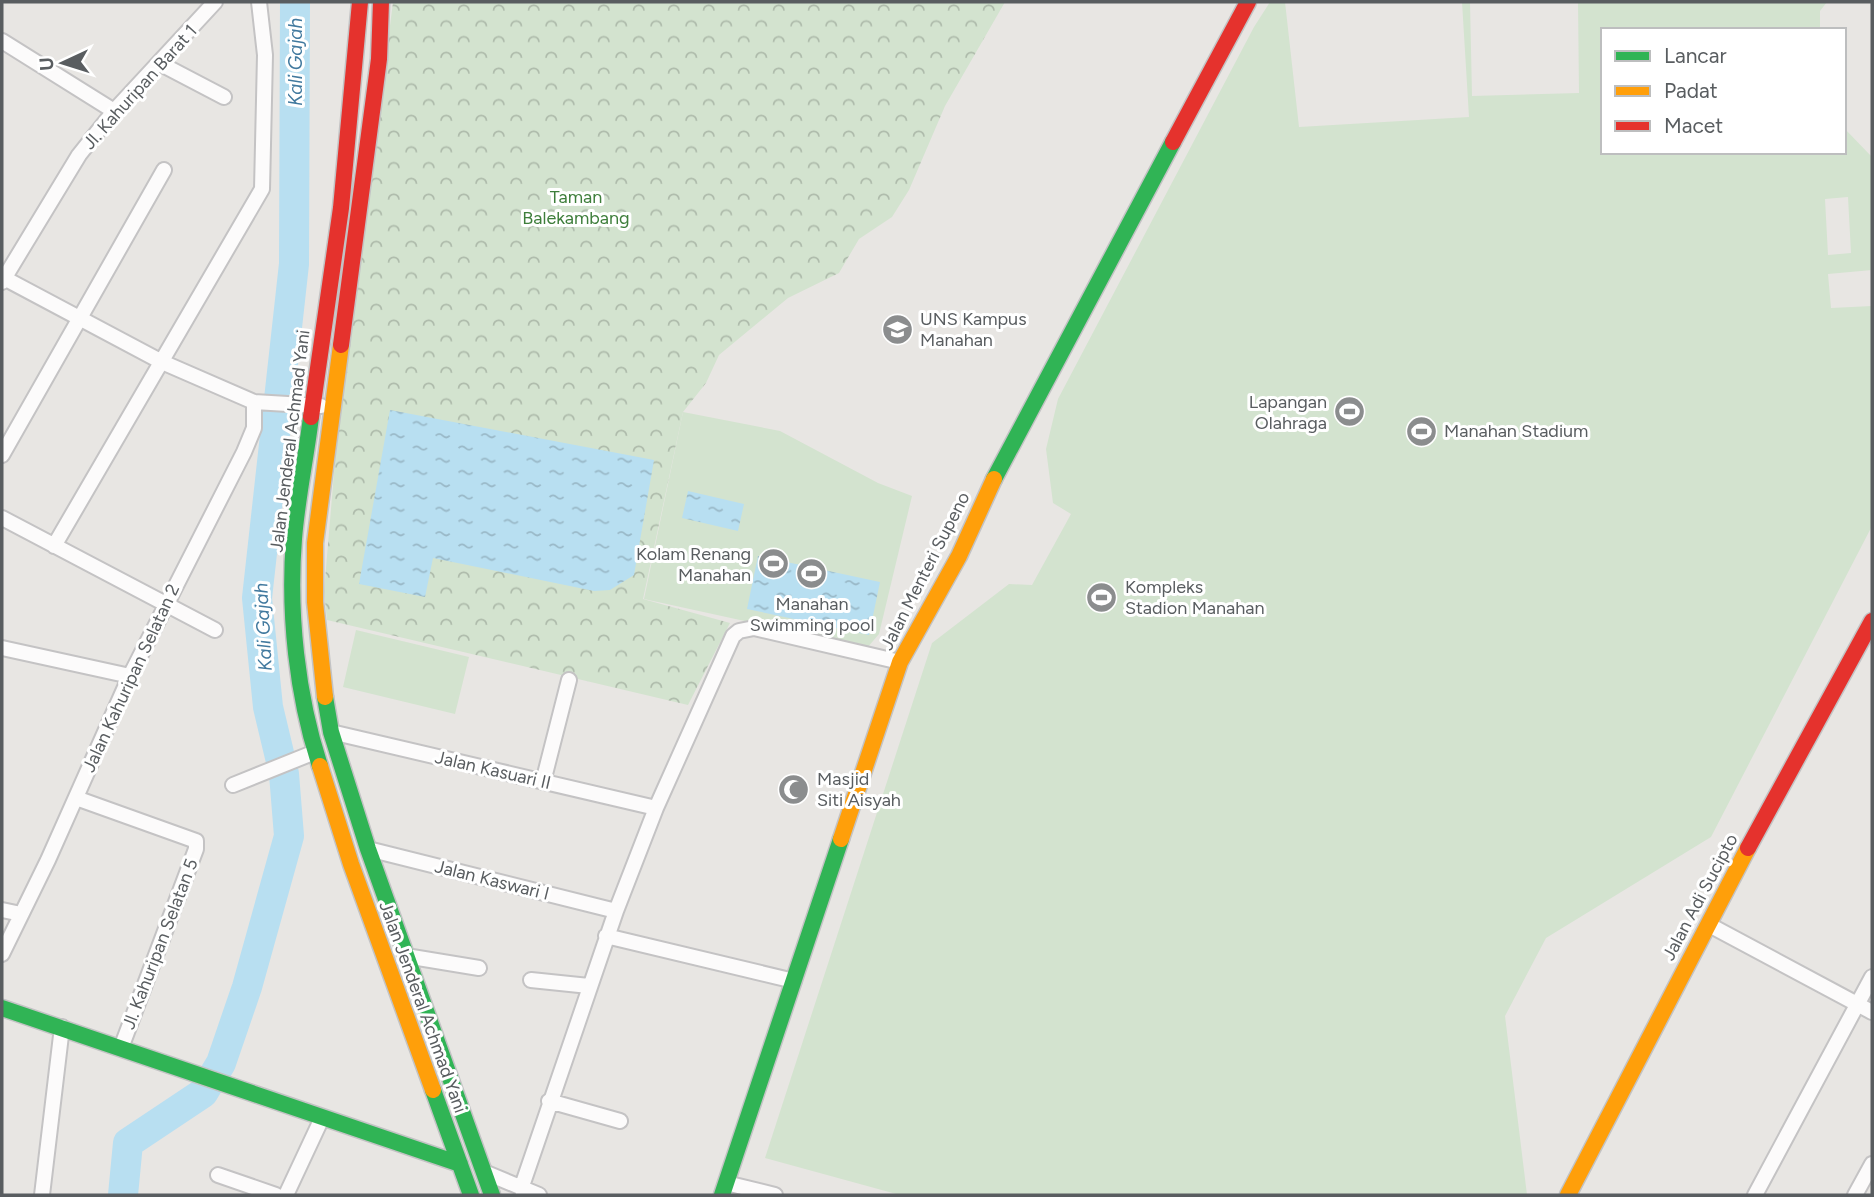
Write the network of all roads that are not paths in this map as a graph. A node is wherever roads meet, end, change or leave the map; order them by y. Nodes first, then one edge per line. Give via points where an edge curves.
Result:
1 (215, 2) edge
2 (259, 2) edge
3 (360, 2) edge
4 (381, 2) edge
5 (1248, 2) edge
6 (2, 41) edge
7 (159, 63) junction
8 (224, 97) dead end
9 (114, 111) junction
10 (164, 170) dead end
11 (3, 279) edge
12 (82, 319) junction
13 (162, 362) junction
14 (257, 402) junction
15 (305, 405) junction
16 (332, 408) junction
17 (2, 455) edge
18 (2, 518) edge
19 (54, 546) junction
20 (165, 604) junction
21 (1872, 621) edge
22 (215, 630) dead end
23 (1872, 639) edge
24 (2, 648) edge
25 (900, 662) junction
26 (130, 676) junction
27 (569, 680) dead end
28 (331, 732) junction
29 (310, 754) junction
30 (543, 782) junction
31 (233, 785) dead end
32 (76, 798) junction
33 (656, 808) junction
34 (368, 849) junction
35 (2, 910) edge
36 (615, 911) junction
37 (21, 914) junction
38 (1715, 928) junction
39 (606, 936) junction
40 (2, 954) edge
41 (406, 956) junction
42 (479, 968) dead end
43 (1872, 977) edge
44 (531, 980) dead end
45 (794, 981) junction
46 (589, 986) junction
47 (1858, 1004) junction
48 (2, 1008) edge
49 (1872, 1012) edge
50 (62, 1027) junction
51 (121, 1048) junction
52 (549, 1101) junction
53 (322, 1118) junction
54 (620, 1121) dead end
55 (460, 1164) junction
56 (1872, 1164) edge
57 (484, 1172) junction
58 (218, 1175) dead end
59 (521, 1189) junction
60 (724, 1189) edge
61 (42, 1195) edge
62 (276, 1195) edge
63 (286, 1195) edge
64 (471, 1195) edge
65 (492, 1195) edge
66 (539, 1195) edge
67 (775, 1195) edge
68 (1567, 1195) edge
69 (1578, 1195) edge
70 (1755, 1195) edge
71 (1855, 1195) edge

1 - 7 street, Jl. Kahuripan Barat 1
2 - 13 street via 265,55 262,189
3 - 15 main road, Jalan Jenderal Achmad Yani via 341,208
4 - 16 main road, Jalan Jenderal Achmad Yani via 379,59
5 - 25 main road, Jalan Menteri Supeno via 1008,449 959,556
6 - 9 street
7 - 8 street
7 - 9 street, Jl. Kahuripan Barat 1
9 - 11 street, Jl. Kahuripan Barat 1 via 79,155
10 - 12 street
11 - 12 street
12 - 13 street
12 - 17 street
13 - 14 street
13 - 19 street
14 - 15 street
14 - 20 street, Jalan Kahuripan Selatan 2 via 254,428 244,453
15 - 16 street
15 - 29 main road, Jalan Jenderal Achmad Yani via 294,540 295,625
16 - 28 main road, Jalan Jenderal Achmad Yani via 315,543 316,615
18 - 19 street
19 - 20 street
20 - 22 street
20 - 26 street, Jalan Kahuripan Selatan 2
21 - 68 main road, Jalan Adi Sucipto via 1705,926
23 - 38 main road, Jalan Adi Sucipto
24 - 26 street
25 - 33 street via 754,628 739,631 729,642
25 - 45 main road, Jalan Menteri Supeno
26 - 32 street, Jalan Kahuripan Selatan 2
27 - 30 street
28 - 30 street, Jalan Kasuari II
28 - 34 main road, Jalan Jenderal Achmad Yani
29 - 31 street
29 - 55 main road, Jalan Jenderal Achmad Yani
30 - 33 street, Jalan Kasuari II
32 - 37 street, Jalan Kahuripan Selatan 2
32 - 51 street, Jl. Kahuripan Selatan 5 via 196,841
33 - 36 street
34 - 36 street, Jalan Kaswari I
34 - 41 main road, Jalan Jenderal Achmad Yani
35 - 37 street
36 - 39 street
37 - 40 street, Jalan Kahuripan Selatan 2
38 - 47 street
38 - 69 main road, Jalan Adi Sucipto
39 - 45 street
39 - 46 street
41 - 42 street
41 - 57 main road, Jalan Jenderal Achmad Yani
43 - 47 street
44 - 46 street
45 - 60 main road, Jalan Menteri Supeno
46 - 52 street
47 - 49 street
47 - 70 street
48 - 50 main road
50 - 51 main road
50 - 61 street
51 - 53 main road
52 - 54 street
52 - 59 street
53 - 55 main road
53 - 63 street
55 - 64 main road, Jalan Jenderal Achmad Yani
56 - 71 street
57 - 59 street
57 - 65 main road, Jalan Jenderal Achmad Yani
58 - 62 street
59 - 66 street
60 - 67 street

